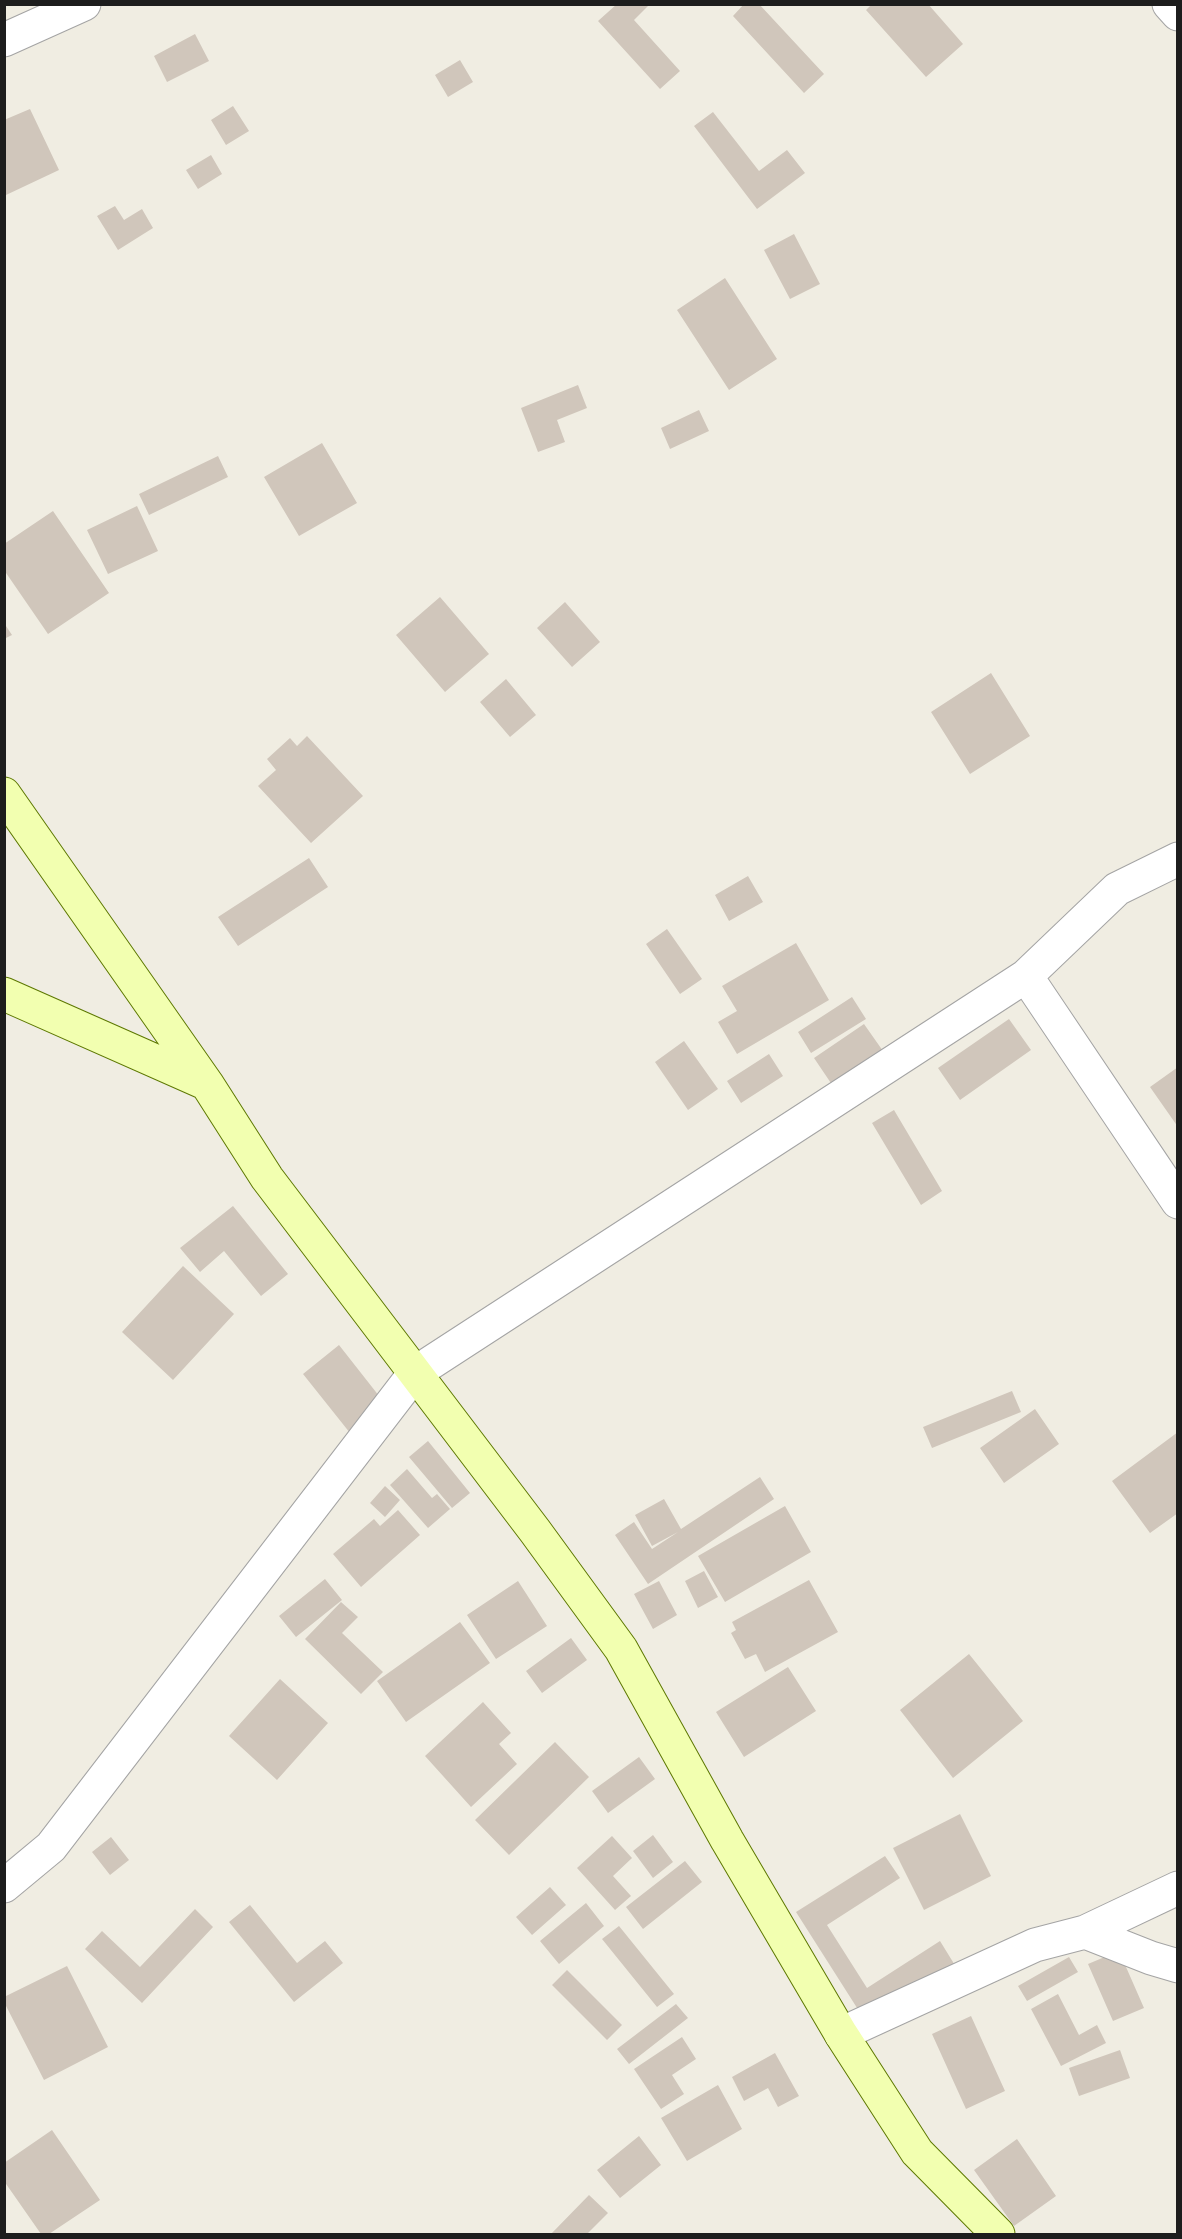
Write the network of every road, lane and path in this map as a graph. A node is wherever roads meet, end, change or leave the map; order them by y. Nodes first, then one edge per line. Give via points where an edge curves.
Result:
1 (84, 4) edge
2 (1169, 4) edge
3 (1178, 14) edge
4 (4, 40) edge
5 (4, 794) edge
6 (1178, 859) edge
7 (1026, 976) junction
8 (4, 994) edge
9 (207, 1084) junction
10 (1178, 1202) edge
11 (415, 1373) junction
12 (4, 1886) edge
13 (1178, 1888) edge
14 (1085, 1932) junction
15 (1178, 1966) edge
16 (841, 2034) junction
17 (998, 2235) edge

1 - 4 street
2 - 3 street
5 - 9 street
6 - 7 street via 1117,889
7 - 10 street
7 - 11 street
8 - 9 street
9 - 11 street via 267,1178
11 - 12 street via 51,1847
11 - 16 street via 621,1649
13 - 14 street
14 - 15 street
14 - 16 street via 1035,1945
16 - 17 street via 917,2152

